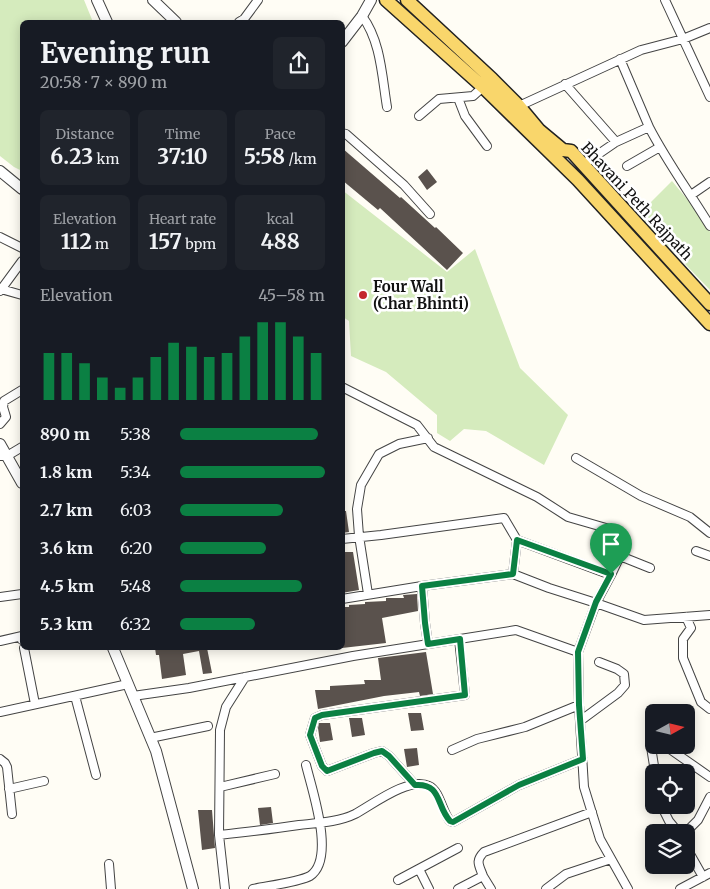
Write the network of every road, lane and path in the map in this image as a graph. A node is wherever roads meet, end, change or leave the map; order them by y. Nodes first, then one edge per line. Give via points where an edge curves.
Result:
1 (97, 0) edge
2 (153, 0) edge
3 (258, 0) edge
4 (371, 0) edge
5 (386, 0) edge
6 (407, 0) edge
7 (665, 0) edge
8 (362, 16) junction
9 (106, 20) edge
10 (174, 20) edge
11 (241, 20) edge
12 (710, 28) edge
13 (345, 38) edge
14 (682, 39) junction
15 (620, 59) junction
16 (565, 84) junction
17 (708, 86) edge
18 (483, 88) junction
19 (710, 97) edge
20 (458, 98) junction
21 (519, 106) junction
22 (387, 107) dead end
23 (419, 116) dead end
24 (649, 127) junction
25 (345, 134) edge
26 (616, 142) junction
27 (487, 146) dead end
28 (660, 147) junction
29 (563, 150) junction
30 (584, 164) junction
31 (627, 166) dead end
32 (0, 171) edge
33 (710, 182) edge
34 (20, 188) edge
35 (691, 195) junction
36 (430, 214) dead end
37 (710, 226) edge
38 (0, 237) edge
39 (20, 247) edge
40 (20, 264) edge
41 (1, 290) edge
42 (20, 295) edge
43 (710, 304) edge
44 (710, 312) edge
45 (710, 324) edge
46 (345, 388) edge
47 (20, 391) edge
48 (0, 424) edge
49 (428, 438) junction
50 (0, 444) edge
51 (20, 448) edge
52 (3, 456) edge
53 (576, 458) dead end
54 (20, 480) edge
55 (710, 533) edge
56 (360, 536) junction
57 (345, 538) edge
58 (517, 540) junction
59 (696, 551) dead end
60 (620, 556) junction
61 (710, 556) edge
62 (650, 568) dead end
63 (513, 574) junction
64 (611, 574) junction
65 (422, 586) junction
66 (20, 594) edge
67 (368, 594) junction
68 (0, 597) edge
69 (345, 598) edge
70 (596, 602) junction
71 (710, 616) edge
72 (686, 617) junction
73 (20, 636) edge
74 (460, 639) junction
75 (0, 640) edge
76 (428, 644) junction
77 (24, 650) edge
78 (114, 650) edge
79 (578, 652) junction
80 (599, 662) dead end
81 (245, 677) junction
82 (128, 684) junction
83 (75, 696) junction
84 (133, 696) junction
85 (35, 704) junction
86 (579, 705) junction
87 (710, 709) edge
88 (0, 712) edge
89 (580, 721) junction
90 (208, 726) dead end
91 (150, 738) junction
92 (452, 750) dead end
93 (677, 754) edge
94 (0, 759) edge
95 (583, 759) junction
96 (306, 765) dead end
97 (275, 774) dead end
98 (96, 775) dead end
99 (710, 777) edge
100 (44, 781) dead end
101 (415, 785) junction
102 (220, 787) junction
103 (9, 789) junction
104 (710, 797) edge
105 (592, 812) junction
106 (12, 814) dead end
107 (320, 823) junction
108 (694, 824) edge
109 (219, 835) junction
110 (458, 848) dead end
111 (611, 858) junction
112 (695, 858) edge
113 (109, 864) dead end
114 (419, 869) junction
115 (707, 875) edge
116 (483, 876) junction
117 (398, 880) dead end
118 (111, 889) edge
119 (193, 889) edge
120 (225, 889) edge
121 (253, 889) edge
122 (429, 889) edge
123 (458, 889) edge
124 (490, 889) edge
125 (546, 889) edge
126 (628, 889) edge
127 (680, 889) edge

1 - 9 street
2 - 10 street
3 - 11 street
4 - 8 street
5 - 18 main road
6 - 21 main road, Bhavani Peth Rajpath
7 - 14 street
8 - 13 street
8 - 22 street via 369,26 379,56
12 - 14 street
14 - 15 street
14 - 17 street
15 - 16 street
15 - 24 street
16 - 21 street
16 - 26 street
17 - 19 street
18 - 20 street via 474,96
18 - 45 main road via 578,180
20 - 23 street via 439,99
20 - 27 street via 464,116
21 - 29 main road, Bhavani Peth Rajpath
24 - 26 street
24 - 28 street
25 - 36 street via 404,185
26 - 30 street
28 - 31 street
28 - 35 street
29 - 30 main road, Bhavani Peth Rajpath via 571,151
29 - 44 main road via 576,170
30 - 43 main road, Bhavani Peth Rajpath
32 - 34 street
33 - 35 street
35 - 37 street
38 - 39 street
40 - 41 street
41 - 42 street
46 - 49 street via 418,425
47 - 48 street via 4,401 6,417
49 - 56 street via 400,444 379,454 360,485 357,509
49 - 60 street via 434,447 538,497 568,517 612,530 620,540
50 - 52 street
51 - 52 street
52 - 54 street
53 - 55 street via 641,496 690,517
56 - 57 street
56 - 58 street via 381,536 504,518
56 - 67 street
58 - 63 street
58 - 64 street
59 - 61 street
60 - 62 street
60 - 64 street
63 - 65 street
63 - 70 street
64 - 70 street
65 - 67 street
65 - 76 street
66 - 68 street
67 - 69 street
70 - 72 street via 644,620
70 - 79 street
71 - 72 street
72 - 87 street via 691,628 683,639 684,658 701,702
73 - 75 street
74 - 76 street
74 - 79 street via 516,630
74 - 101 street via 465,695 315,718 310,735 327,771 382,751
76 - 81 street
77 - 85 street
78 - 82 street
79 - 86 street
80 - 89 street via 624,674 625,685
81 - 84 street
81 - 102 street via 226,707 220,730
82 - 83 street
82 - 84 street
83 - 85 street
83 - 98 street
84 - 91 street
85 - 88 street
86 - 89 street
86 - 92 street via 525,727
89 - 95 street
90 - 91 street
91 - 119 street
93 - 99 street
94 - 103 street via 5,763
95 - 101 street via 519,785 453,822 447,818 430,786
95 - 105 street via 584,787
96 - 107 street
97 - 102 street
100 - 103 street
101 - 107 street via 388,793 355,814
102 - 109 street
103 - 106 street
104 - 108 street
105 - 111 street via 600,839
105 - 116 street via 484,852 478,861
107 - 109 street
107 - 121 street via 323,850 310,875
109 - 120 street
110 - 114 street
111 - 125 street via 566,874
111 - 126 street
112 - 115 street
113 - 118 street
114 - 117 street
114 - 122 street
115 - 127 street
116 - 123 street
116 - 124 street

